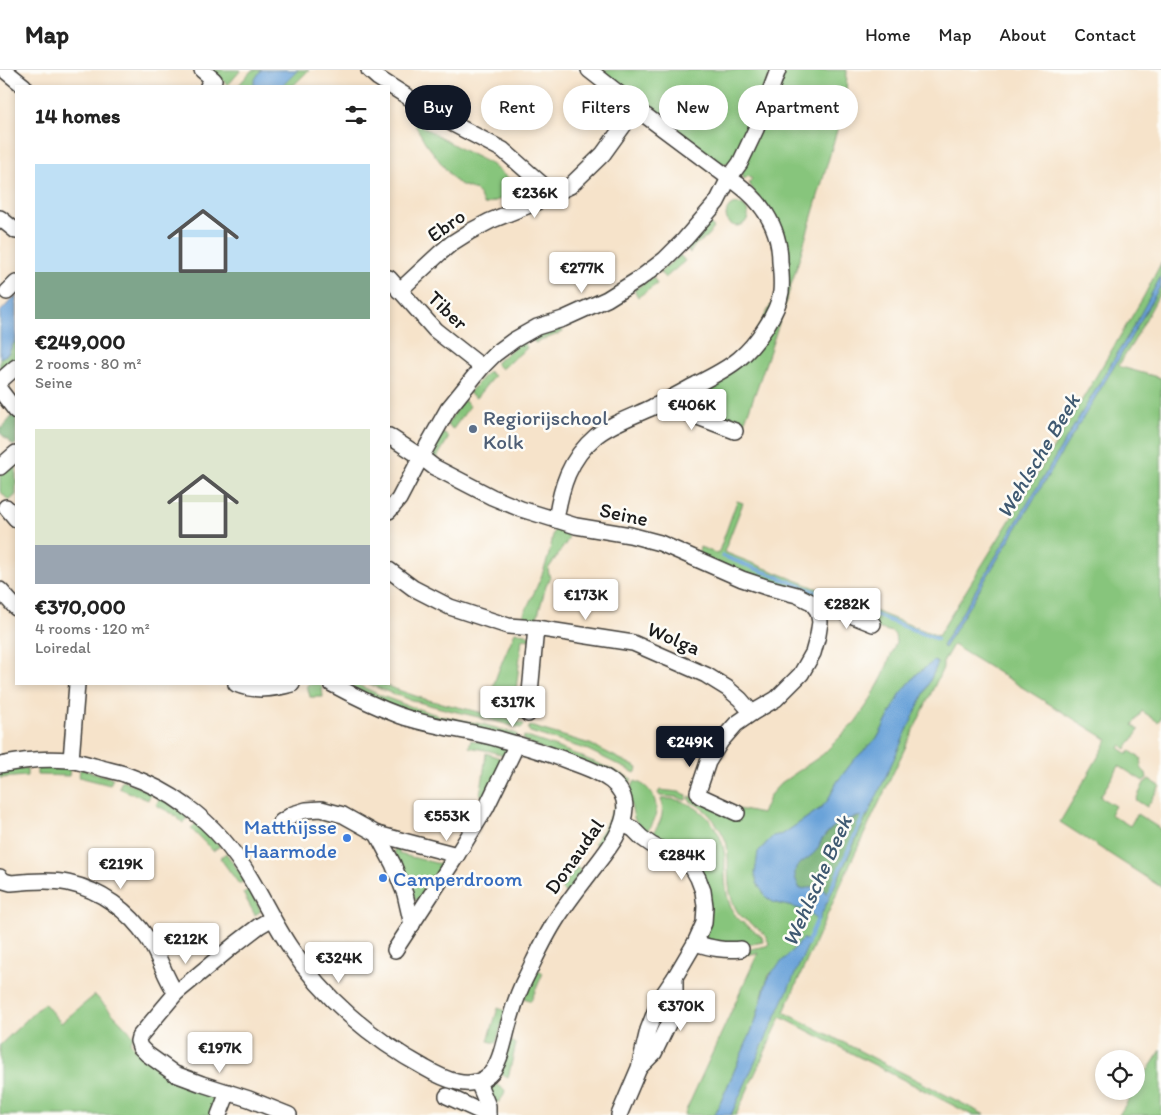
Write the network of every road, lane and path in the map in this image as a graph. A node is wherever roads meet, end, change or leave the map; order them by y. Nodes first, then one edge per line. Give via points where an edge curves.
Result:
1 (4, 70) edge
2 (202, 70) edge
3 (368, 70) edge
4 (589, 70) edge
5 (778, 70) edge
6 (23, 85) edge
7 (209, 85) edge
8 (389, 85) edge
9 (608, 85) edge
10 (390, 86) edge
11 (649, 118) edge
12 (620, 130) edge
13 (729, 178) junction
14 (553, 194) junction
15 (0, 218) edge
16 (15, 230) edge
17 (390, 279) edge
18 (399, 291) junction
19 (482, 367) junction
20 (15, 368) edge
21 (0, 381) edge
22 (0, 390) edge
23 (654, 406) junction
24 (15, 410) edge
25 (735, 431) dead end
26 (390, 437) edge
27 (15, 454) edge
28 (421, 457) junction
29 (0, 467) edge
30 (6, 507) dead end
31 (390, 510) edge
32 (15, 518) edge
33 (556, 520) junction
34 (390, 571) edge
35 (1, 592) edge
36 (15, 607) edge
37 (818, 611) junction
38 (873, 624) dead end
39 (536, 628) junction
40 (76, 685) edge
41 (240, 685) edge
42 (287, 685) edge
43 (334, 685) edge
44 (752, 713) junction
45 (528, 714) dead end
46 (516, 744) junction
47 (71, 760) junction
48 (0, 765) edge
49 (738, 813) dead end
50 (281, 822) dead end
51 (622, 824) junction
52 (377, 834) junction
53 (457, 855) junction
54 (0, 878) edge
55 (272, 919) junction
56 (412, 925) junction
57 (695, 943) junction
58 (741, 949) dead end
59 (394, 950) dead end
60 (176, 993) junction
61 (478, 1082) junction
62 (228, 1092) junction
63 (447, 1096) dead end
64 (219, 1115) edge
65 (289, 1115) edge
66 (488, 1115) edge
67 (619, 1115) edge

1 - 6 street
2 - 7 street via 214,80
3 - 8 street
4 - 9 street
5 - 13 street via 756,129
10 - 14 street via 438,116 503,150
11 - 13 street
12 - 14 street, Ebro via 603,154 570,186
13 - 19 street via 700,222 646,274 607,299 520,336
13 - 23 street via 743,187 763,208 774,230 780,252 781,292 773,316 739,359
14 - 18 street, Ebro via 490,221 452,243
15 - 16 street
17 - 18 street, Tiber
18 - 19 street, Tiber via 439,334
19 - 28 street via 448,409
20 - 21 street
22 - 24 street
23 - 25 street via 674,408
23 - 33 street via 611,426 583,450 565,479
26 - 28 street, Seine
27 - 29 street
28 - 31 street
28 - 33 street, Seine via 492,497
30 - 32 street
33 - 37 street, Seine via 660,543 742,579 811,602
34 - 39 street, Wolga via 413,588 450,607 508,626
35 - 36 street
37 - 38 street via 828,606
37 - 44 street via 820,622 813,654 801,674 776,699
39 - 44 street, Wolga via 633,643 706,675 727,688
39 - 45 street
40 - 47 street
41 - 42 street via 268,689
43 - 46 street, Donaudal via 401,716
44 - 49 street via 736,724 721,741 708,762 698,792 700,796
46 - 51 street, Donaudal via 596,771 610,780 619,788 625,802
46 - 53 street via 486,808
47 - 48 street
47 - 55 street via 126,775 186,806 236,856
50 - 52 street via 306,810 321,810 342,815
51 - 57 street via 693,869 704,891 705,906 704,923
51 - 61 street, Donaudal via 614,841 556,920 522,985 495,1068
52 - 53 street
52 - 56 street via 406,894
53 - 56 street
54 - 60 street via 11,883 68,883 103,896 133,920 148,939
55 - 60 street
55 - 61 street via 317,983 361,1026 434,1073 456,1082
56 - 59 street
57 - 58 street via 711,948
57 - 67 street via 676,977 669,1022 654,1053 639,1068
60 - 62 street via 139,1038 140,1047 176,1074
61 - 66 street via 488,1106
62 - 64 street
62 - 65 street
63 - 66 street

